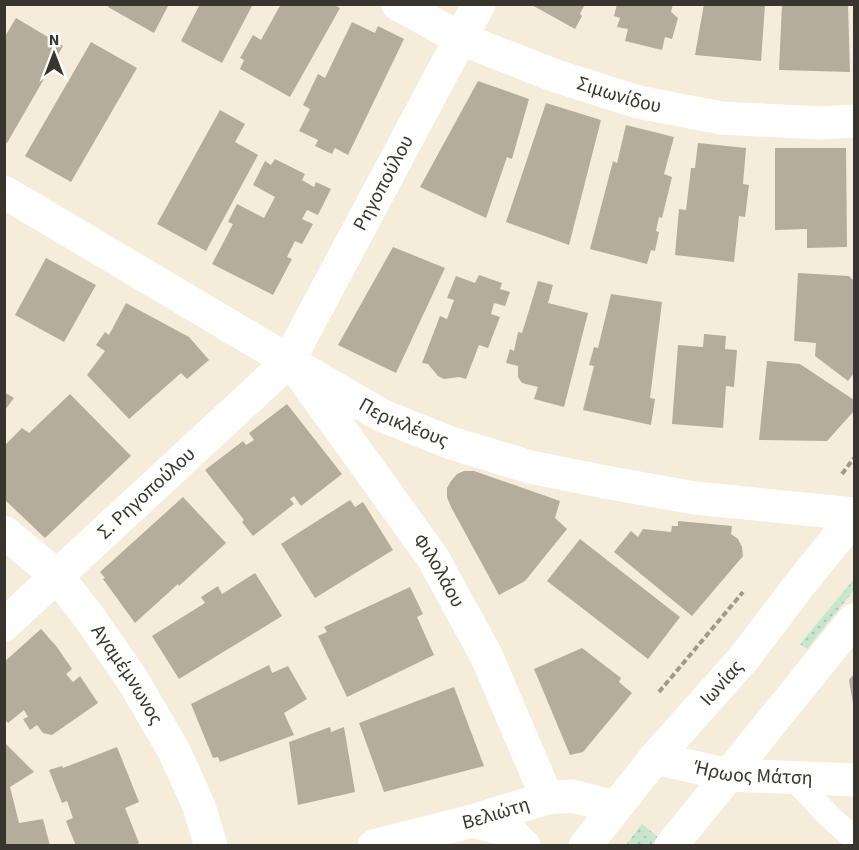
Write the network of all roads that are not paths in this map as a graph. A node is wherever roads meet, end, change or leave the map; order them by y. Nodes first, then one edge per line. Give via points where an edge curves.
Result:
1 (399, 4) edge
2 (479, 4) edge
3 (461, 39) junction
4 (855, 121) edge
5 (4, 192) edge
6 (291, 363) junction
7 (855, 515) edge
8 (4, 532) edge
9 (57, 576) junction
10 (855, 620) edge
11 (4, 625) edge
12 (655, 758) junction
13 (729, 775) junction
14 (792, 777) junction
15 (855, 780) edge
16 (547, 798) junction
17 (615, 807) junction
18 (472, 821) junction
19 (855, 838) edge
20 (210, 846) edge
21 (374, 846) edge
22 (524, 846) edge
23 (585, 846) edge
24 (671, 846) edge

1 - 3 street, Σιμωνίδου
2 - 3 street, Ρηγοπούλου
3 - 4 street, Σιμωνίδου via 556,76 638,102 721,118
3 - 6 street, Ρηγοπούλου
5 - 6 street, Περικλέους
6 - 7 street, Περικλέους via 383,416 451,443 531,466 695,498
6 - 9 street, Σ. Ρηγοπούλου
6 - 16 street, Φιλολάου via 433,558 487,657
7 - 12 street, Ιωνίας via 744,658
8 - 9 street, Αγαμέμνωνος
9 - 11 street, Σ. Ρηγοπούλου
9 - 20 street, Αγαμέμνωνος via 132,679 174,751 199,806
10 - 13 street
12 - 13 street, Ήρωος Μάτση
12 - 17 street, Ιωνίας
13 - 14 street, Ήρωος Μάτση
13 - 24 street
14 - 15 street, Ήρωος Μάτση
14 - 19 lane
16 - 17 street, Βελιώτη via 572,796
16 - 18 street, Βελιώτη
17 - 23 street, Ιωνίας
18 - 21 street, Βελιώτη
18 - 22 street via 508,830

